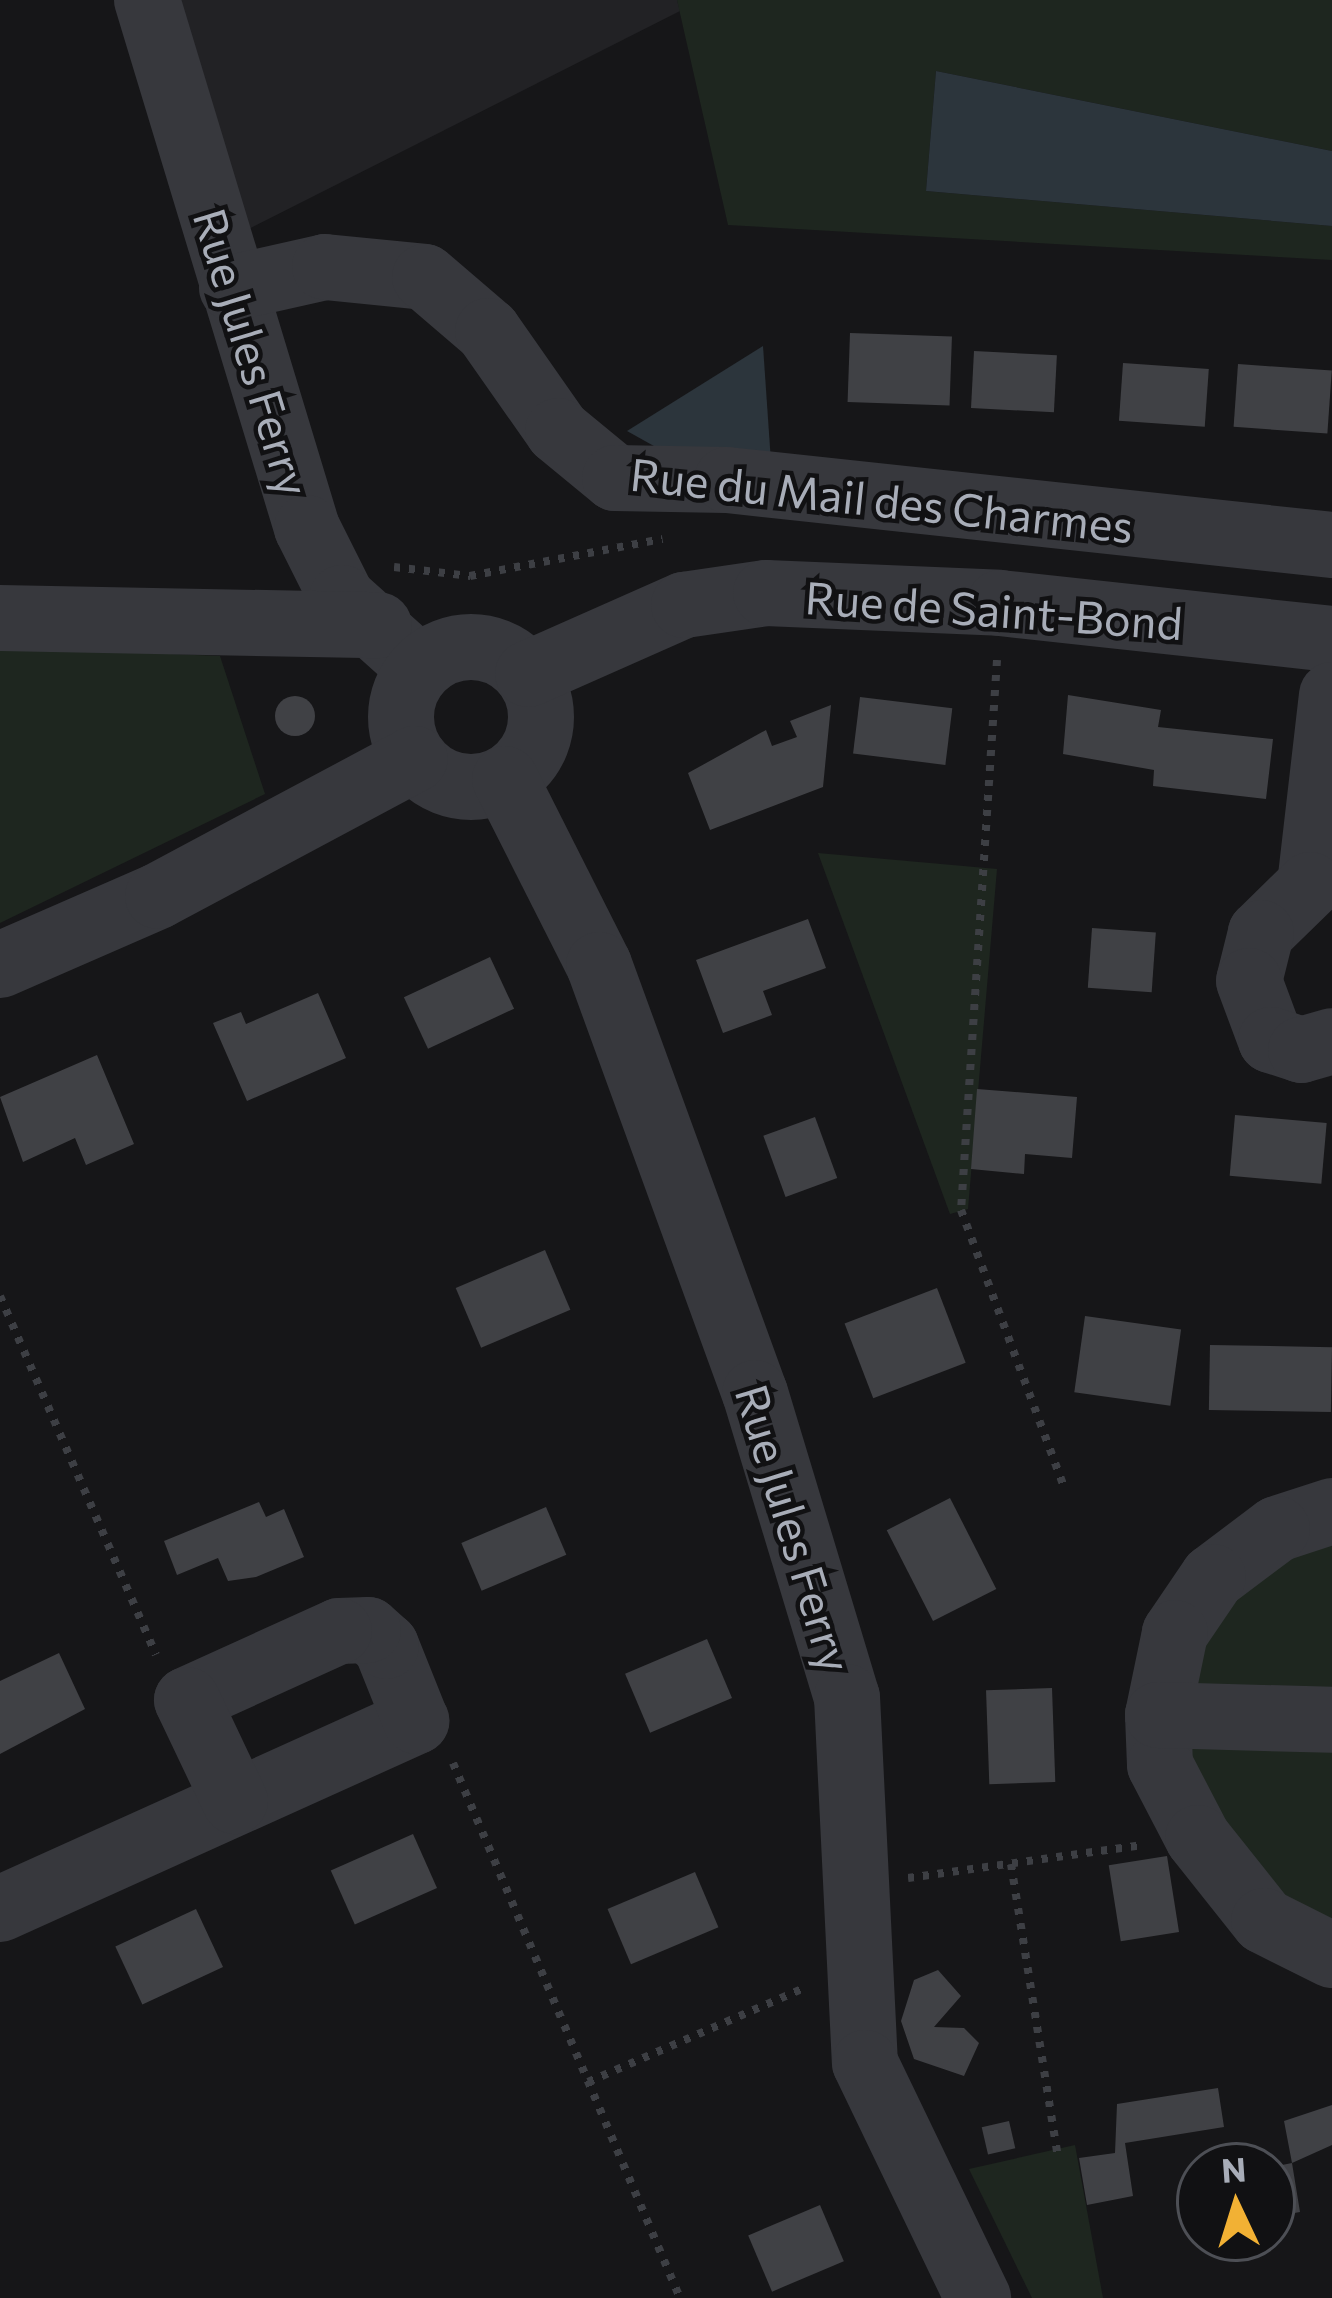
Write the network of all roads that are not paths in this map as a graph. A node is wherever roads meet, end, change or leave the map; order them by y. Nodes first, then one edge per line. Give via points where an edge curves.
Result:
1 (147, 0) edge
2 (232, 288) junction
3 (1332, 545) edge
4 (0, 618) edge
5 (1332, 638) edge
6 (399, 646) junction
7 (528, 674) junction
8 (1332, 695) edge
9 (415, 759) junction
10 (505, 779) junction
11 (1321, 892) edge
12 (0, 965) edge
13 (1332, 1040) edge
14 (1332, 1511) edge
15 (1157, 1715) junction
16 (1332, 1720) edge
17 (235, 1801) dead end
18 (0, 1909) edge
19 (1332, 1955) edge
20 (978, 2298) edge

1 - 2 street, Rue Jules Ferry
2 - 3 street, Rue du Mail des Charmes via 325,267 425,277 488,331 558,431 616,478 727,480
2 - 6 street, Rue Jules Ferry via 307,528 342,598
4 - 6 street
5 - 7 street, Rue de Saint-Bond via 849,592 684,604
6 - 7 street via 475,647
6 - 9 street via 400,723
7 - 10 street via 542,719
8 - 11 street
9 - 10 street via 466,787
9 - 12 street via 158,896
10 - 20 street, Rue Jules Ferry via 562,877 755,1393 847,1696 865,2063
11 - 13 street via 1262,933 1249,981 1271,1040 1301,1050
14 - 15 street via 1277,1528 1213,1577 1174,1633
15 - 16 street
15 - 19 street via 1160,1765 1198,1838 1264,1921
17 - 18 street

